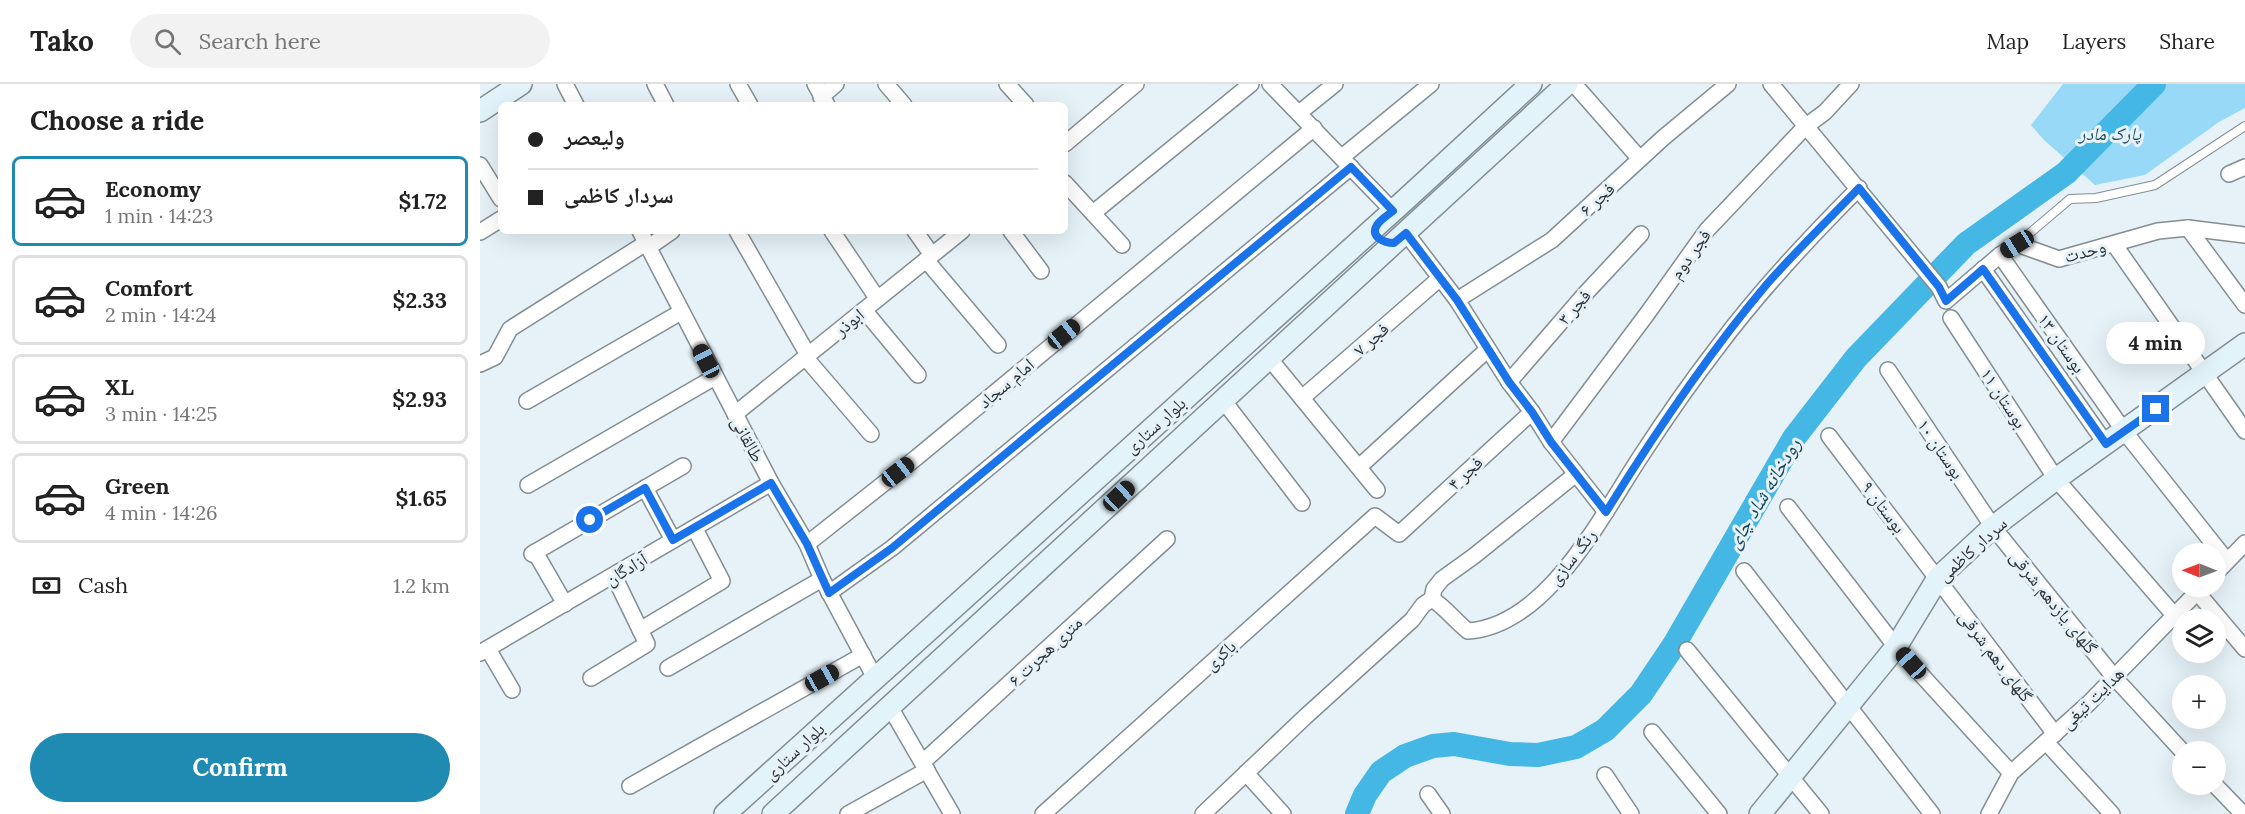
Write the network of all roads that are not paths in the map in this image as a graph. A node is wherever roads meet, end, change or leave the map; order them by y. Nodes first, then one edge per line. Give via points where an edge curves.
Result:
1 (495, 84) edge
2 (521, 84) edge
3 (565, 84) edge
4 (655, 84) edge
5 (738, 84) edge
6 (836, 84) edge
7 (886, 84) edge
8 (1007, 84) edge
9 (1251, 84) edge
10 (1270, 84) edge
11 (1335, 84) edge
12 (1431, 84) edge
13 (1531, 84) edge
14 (1567, 84) edge
15 (1574, 84) edge
16 (1728, 84) edge
17 (1771, 84) edge
18 (1851, 84) edge
19 (1126, 87) edge
20 (480, 94) edge
21 (821, 95) edge
22 (574, 102) edge
23 (664, 102) edge
24 (748, 102) edge
25 (901, 102) edge
26 (1023, 102) edge
27 (480, 111) edge
28 (1299, 113) junction
29 (2245, 126) edge
30 (1805, 127) junction
31 (1314, 129) junction
32 (1068, 141) edge
33 (1641, 159) junction
34 (1347, 162) junction
35 (480, 165) edge
36 (2245, 167) edge
37 (2229, 174) dead end
38 (1068, 186) edge
39 (1859, 188) junction
40 (498, 194) edge
41 (1093, 213) junction
42 (1391, 213) junction
43 (498, 221) edge
44 (2188, 228) junction
45 (480, 232) edge
46 (1407, 232) junction
47 (663, 234) edge
48 (739, 234) edge
49 (834, 234) edge
50 (917, 234) edge
51 (958, 234) edge
52 (1013, 234) edge
53 (1641, 234) dead end
54 (2245, 235) edge
55 (645, 240) edge
56 (2017, 244) junction
57 (2114, 244) junction
58 (1122, 245) dead end
59 (2000, 255) junction
60 (929, 258) junction
61 (1983, 269) junction
62 (1041, 271) dead end
63 (1439, 279) junction
64 (877, 298) junction
65 (1457, 300) junction
66 (2245, 305) edge
67 (864, 310) junction
68 (681, 312) junction
69 (1951, 318) dead end
70 (2245, 344) edge
71 (998, 345) dead end
72 (1488, 350) junction
73 (807, 356) junction
74 (1269, 358) junction
75 (480, 364) edge
76 (1888, 370) dead end
77 (918, 375) dead end
78 (2204, 375) junction
79 (715, 377) junction
80 (1509, 382) junction
81 (1302, 398) junction
82 (1223, 400) junction
83 (527, 401) dead end
84 (1532, 412) junction
85 (735, 414) junction
86 (2245, 431) edge
87 (2124, 432) junction
88 (871, 435) dead end
89 (1829, 436) dead end
90 (1551, 442) junction
91 (2106, 444) junction
92 (683, 466) dead end
93 (1359, 467) junction
94 (1576, 474) junction
95 (2056, 479) junction
96 (771, 483) junction
97 (528, 485) dead end
98 (645, 488) junction
99 (1377, 490) dead end
100 (1302, 503) dead end
101 (1788, 507) dead end
102 (1606, 512) junction
103 (1993, 527) junction
104 (695, 529) junction
105 (1399, 534) joint
106 (1167, 539) dead end
107 (673, 540) junction
108 (2245, 543) edge
109 (807, 544) junction
110 (2227, 561) joint
111 (1744, 571) dead end
112 (614, 576) junction
113 (1938, 578) junction
114 (826, 586) junction
115 (2192, 597) edge
116 (2206, 597) edge
117 (1432, 599) junction
118 (564, 604) junction
119 (2180, 609) edge
120 (2172, 613) edge
121 (2172, 617) edge
122 (640, 630) junction
123 (1896, 647) junction
124 (2245, 649) edge
125 (1687, 650) dead end
126 (484, 651) edge
127 (863, 655) junction
128 (668, 668) dead end
129 (2114, 677) junction
130 (591, 678) dead end
131 (872, 680) junction
132 (512, 690) dead end
133 (1848, 705) junction
134 (892, 706) junction
135 (1652, 732) dead end
136 (2050, 738) junction
137 (2173, 741) edge
138 (925, 766) junction
139 (1246, 773) junction
140 (2011, 773) junction
141 (1605, 775) dead end
142 (1791, 777) junction
143 (630, 786) dead end
144 (1428, 794) dead end
145 (2225, 795) edge
146 (725, 814) edge
147 (773, 814) edge
148 (848, 814) edge
149 (952, 814) edge
150 (1043, 814) edge
151 (1203, 814) edge
152 (1283, 814) edge
153 (1442, 814) edge
154 (1631, 814) edge
155 (1719, 814) edge
156 (1760, 814) edge
157 (1821, 814) edge
158 (1932, 814) edge
159 (1989, 814) edge
160 (2112, 814) edge
161 (2243, 814) edge

1 - 20 main road
2 - 27 main road
3 - 22 street
4 - 23 street
5 - 24 street
6 - 21 street
7 - 25 street
8 - 26 street
9 - 41 street
10 - 28 street
11 - 28 street
12 - 34 street
13 - 42 main road, بلوار ستاری
14 - 46 main road, بلوار ستاری
15 - 33 street
16 - 33 street, فجر ۶
17 - 30 street
18 - 30 street, فجر دوم
19 - 32 street
28 - 31 street
29 - 56 lane via 2155,184 2096,198 2070,199
30 - 39 street
30 - 90 street, فجر دوم via 1707,230
31 - 34 street
31 - 109 street, امام سجاد
33 - 65 street, فجر ۶ via 1551,240
34 - 42 street
34 - 114 street via 892,548
35 - 40 street
36 - 37 street
38 - 41 street
39 - 61 street via 1942,294
39 - 102 street, رنگ سازی via 1787,261 1717,348
41 - 58 street
42 - 46 main road via 1412,201 1417,204 1420,208
42 - 46 main road via 1376,230 1380,240 1384,242
42 - 131 main road, بلوار ستاری
43 - 45 street
44 - 54 street, وحدت
44 - 57 street, وحدت via 2158,231
44 - 66 street
46 - 63 street
46 - 74 main road, بلوار ستاری
47 - 55 street
48 - 73 street
49 - 64 street
50 - 60 street
51 - 60 street, ابوذر
52 - 62 street
53 - 80 street, فجر ۳
55 - 68 street, طالقانی
55 - 75 street via 510,328 495,357
56 - 57 street, وحدت via 2059,260
56 - 59 street
57 - 78 street
59 - 61 street
59 - 87 street, بوستان ۱۳
60 - 64 street, ابوذر
60 - 71 street
61 - 91 street
63 - 65 street
63 - 81 street, فجر ۷
64 - 67 street, ابوذر
65 - 72 street
67 - 73 street, ابوذر
67 - 77 street
68 - 79 street, طالقانی
68 - 83 street
69 - 95 street, بوستان ۱۱
70 - 78 main road, سردار کاظمی
72 - 80 street
72 - 93 street
73 - 85 street, ابوذر
73 - 88 street
74 - 81 street
74 - 82 main road, بلوار ستاری
76 - 103 street, بوستان ۱۰
78 - 86 street
78 - 87 main road, سردار کاظمی
79 - 85 street, طالقانی
79 - 97 street
80 - 84 street
81 - 93 street
82 - 100 street
82 - 134 main road, بلوار ستاری
84 - 90 street
84 - 105 street, فجر ۴
85 - 96 street, طالقانی
87 - 91 main road, سردار کاظمی
87 - 110 street, بوستان ۱۳
89 - 113 street, بوستان ۹
90 - 94 street
91 - 95 main road, سردار کاظمی
92 - 98 street
93 - 99 street
94 - 102 street
94 - 117 street via 1442,579
95 - 103 main road, سردار کاظمی
95 - 120 street, بوستان ۱۱
96 - 104 street, آزادگان
96 - 109 street, طالقانی
98 - 107 street
98 - 118 street via 534,553
101 - 123 street
102 - 117 street, رنگ سازی via 1574,558 1517,615 1468,631
103 - 113 main road, سردار کاظمی
103 - 129 street, گلهای یازدهم شرقی
104 - 107 street, آزادگان
104 - 122 street via 722,581
105 - 150 street, باکری via 1375,516
106 - 138 street, ۶ متری هجرت
107 - 112 street, آزادگان
108 - 110 street
109 - 114 street, طالقانی
111 - 133 street
112 - 118 street, آزادگان
112 - 122 street
113 - 123 main road, سردار کاظمی
113 - 136 street, گلهای دهم شرقی
114 - 127 street, طالقانی
114 - 128 street
115 - 119 street, هدایت تیغی
116 - 124 street
117 - 139 street
118 - 126 street, آزادگان
121 - 129 street, هدایت تیغی
122 - 130 street via 647,644
123 - 133 main road, سردار کاظمی
123 - 140 street
125 - 142 street
126 - 132 street
127 - 131 street, طالقانی
127 - 143 street
129 - 136 street, هدایت تیغی
129 - 137 street, گلهای یازدهم شرقی
131 - 134 main road via 891,677 898,682 899,691
131 - 134 main road via 863,697 865,706 874,711
131 - 146 main road, بلوار ستاری
133 - 142 main road, سردار کاظمی
133 - 158 street
134 - 138 street
134 - 147 main road, بلوار ستاری
135 - 155 street
136 - 140 street, هدایت تیغی
136 - 160 street, گلهای دهم شرقی
138 - 148 street, ۶ متری هجرت
138 - 149 street
139 - 151 street
139 - 152 street
140 - 159 street, هدایت تیغی
141 - 154 street
142 - 156 main road, سردار کاظمی
142 - 157 street
144 - 153 street
145 - 161 street

